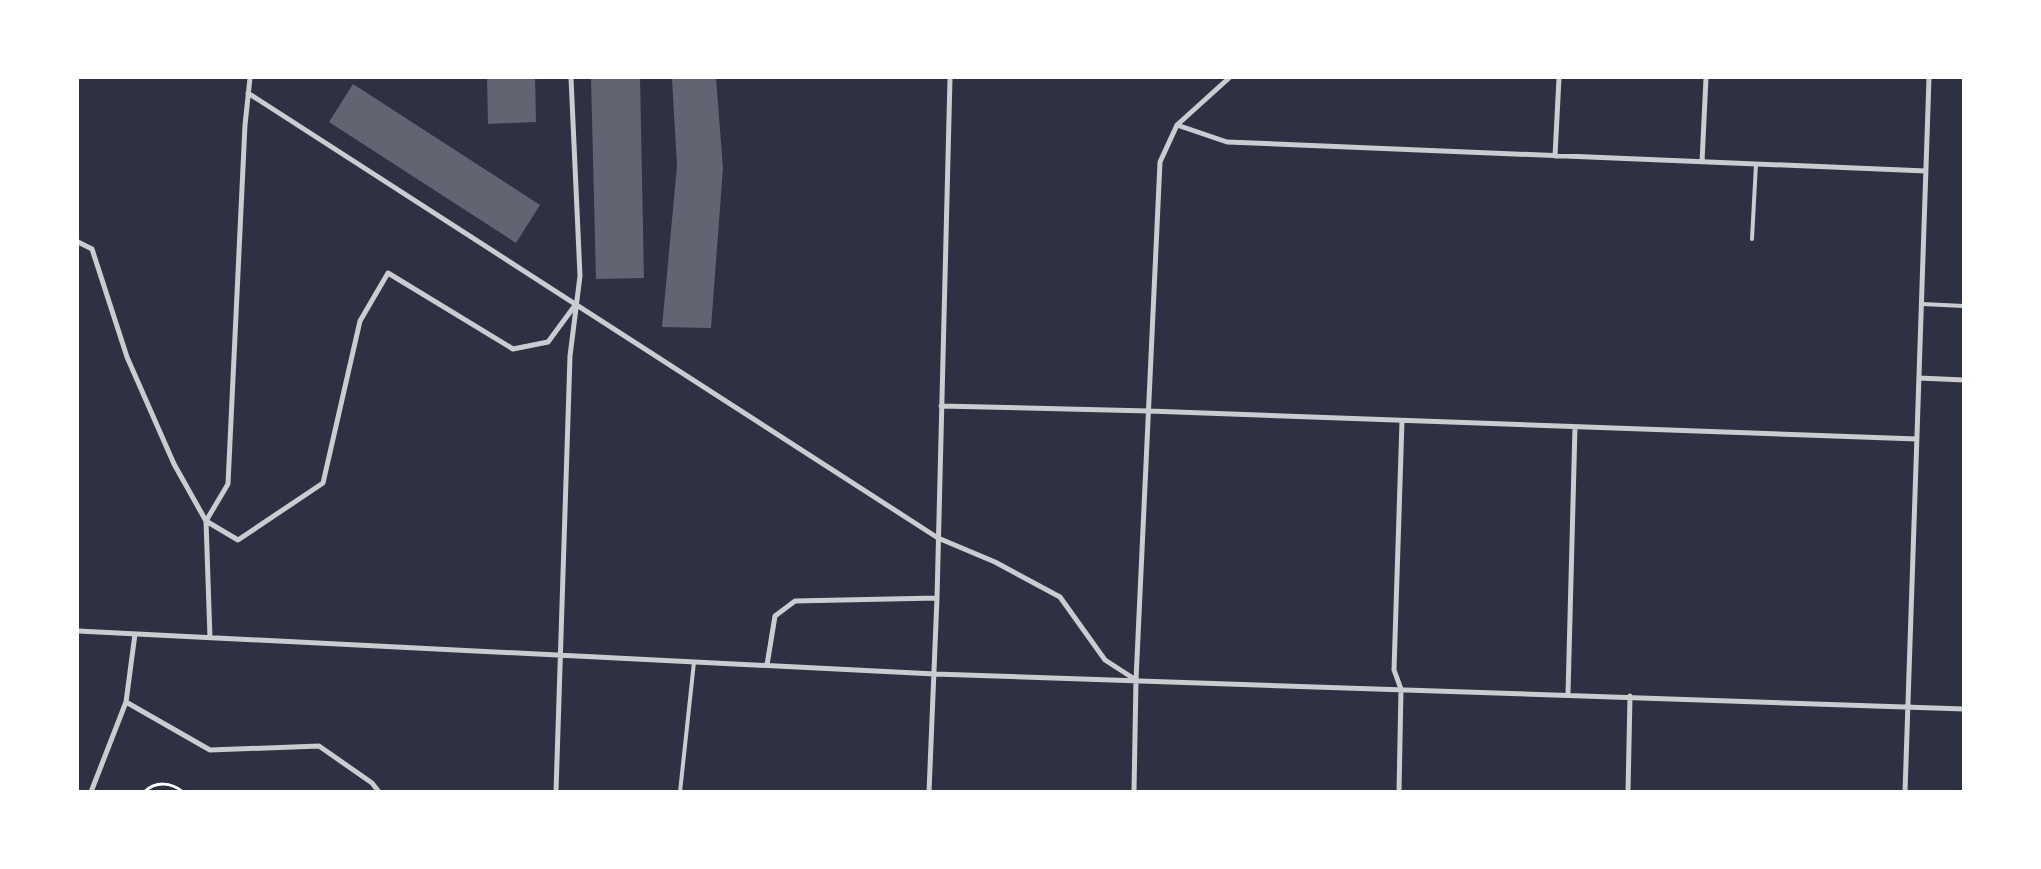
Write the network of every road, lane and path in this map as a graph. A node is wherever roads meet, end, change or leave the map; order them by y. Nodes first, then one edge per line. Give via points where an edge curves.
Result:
1 (250, 78) edge
2 (571, 78) edge
3 (950, 78) edge
4 (1229, 78) edge
5 (1559, 78) edge
6 (1706, 78) edge
7 (1929, 78) edge
8 (248, 93) junction
9 (1177, 125) junction
10 (1555, 156) junction
11 (1702, 162) junction
12 (1756, 164) junction
13 (1926, 171) junction
14 (1752, 239) dead end
15 (78, 242) edge
16 (576, 304) junction
17 (1922, 304) junction
18 (1964, 306) edge
19 (1919, 378) junction
20 (1964, 380) edge
21 (941, 406) junction
22 (1148, 411) junction
23 (1402, 421) junction
24 (1575, 427) junction
25 (1917, 439) junction
26 (206, 522) junction
27 (938, 538) junction
28 (937, 598) junction
29 (78, 631) edge
30 (135, 634) junction
31 (210, 638) junction
32 (560, 656) junction
33 (694, 662) junction
34 (767, 665) junction
35 (935, 674) junction
36 (1136, 680) junction
37 (1401, 689) junction
38 (1568, 694) junction
39 (1630, 696) junction
40 (126, 702) junction
41 (1908, 706) junction
42 (1964, 708) edge
43 (91, 792) edge
44 (144, 792) edge
45 (183, 792) edge
46 (379, 792) edge
47 (556, 792) edge
48 (680, 792) edge
49 (929, 792) edge
50 (1134, 792) edge
51 (1400, 792) edge
52 (1628, 792) edge
53 (1905, 792) edge

1 - 8 street
2 - 16 street via 580,276
3 - 21 street
4 - 9 street
5 - 10 street
6 - 11 street
7 - 13 street
8 - 16 street
8 - 26 street via 228,484
9 - 10 street via 1227,142
9 - 22 street via 1160,162
10 - 11 street
11 - 12 street
12 - 13 street
12 - 14 lane
13 - 17 street
15 - 26 street via 92,249 127,357 174,464
16 - 26 street via 548,342 513,349 388,273 360,321 323,483 238,540
16 - 27 street
16 - 32 street via 570,356
17 - 18 lane
17 - 19 street
19 - 20 street
19 - 25 street
21 - 22 street
21 - 27 street
22 - 23 street
22 - 36 street
23 - 24 street
23 - 37 street via 1394,670
24 - 25 street
24 - 38 street
25 - 41 street
26 - 31 street
27 - 28 street
27 - 36 street via 995,562 1060,597 1105,660
28 - 34 street via 796,601 775,616
28 - 35 street
29 - 30 street
30 - 31 street
30 - 40 street
31 - 32 street
32 - 33 street
32 - 47 street
33 - 34 street
33 - 48 lane
34 - 35 street
35 - 36 street
35 - 49 street
36 - 37 street
36 - 50 street
37 - 38 street
37 - 51 street
38 - 39 street
39 - 41 street
39 - 52 street
40 - 43 street
40 - 46 street via 210,750 319,746 372,783
41 - 42 street
41 - 53 street
44 - 45 path via 153,785 170,784

